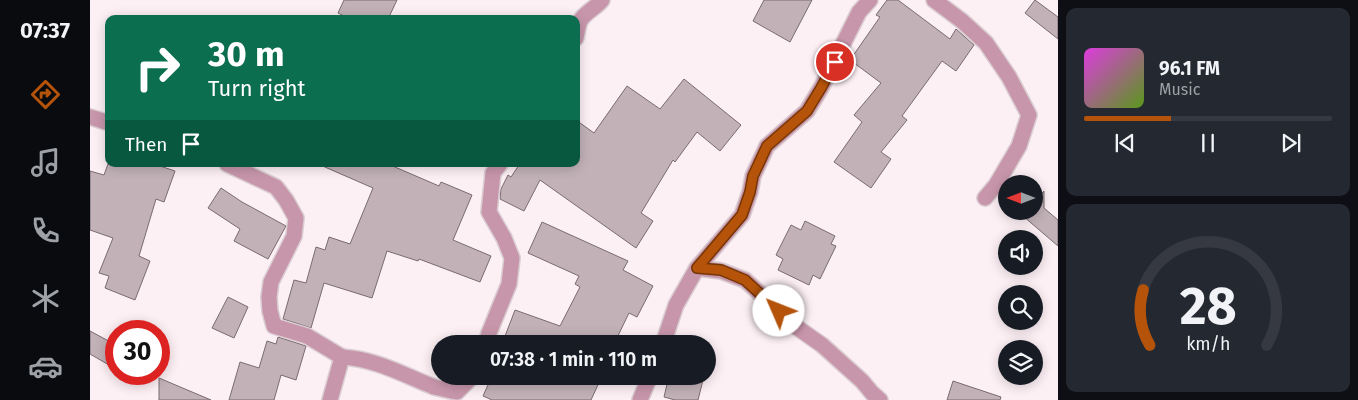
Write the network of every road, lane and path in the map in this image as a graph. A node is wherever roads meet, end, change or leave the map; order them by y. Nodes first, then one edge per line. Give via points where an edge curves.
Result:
1 (602, 0) edge
2 (870, 0) edge
3 (934, 0) edge
4 (580, 22) edge
5 (90, 117) edge
6 (105, 122) edge
7 (234, 167) edge
8 (498, 167) edge
9 (985, 198) dead end
10 (697, 268) junction
11 (489, 335) edge
12 (666, 335) edge
13 (342, 357) junction
14 (464, 385) edge
15 (646, 385) edge
16 (330, 400) edge
17 (640, 400) edge
18 (880, 400) edge

1 - 4 street
2 - 10 street via 859,12 807,111 767,146 753,176 742,215
3 - 9 street via 986,43 1029,115 1019,146 996,186
5 - 6 street
7 - 13 street via 276,186 296,218 294,236 271,282 270,311 274,326 307,336
8 - 11 street via 493,173 488,212 512,258 509,284
10 - 12 street via 676,305
10 - 18 street via 721,270 745,280 792,324 862,380
13 - 14 street via 389,368 436,388 457,392
13 - 16 street
15 - 17 street

